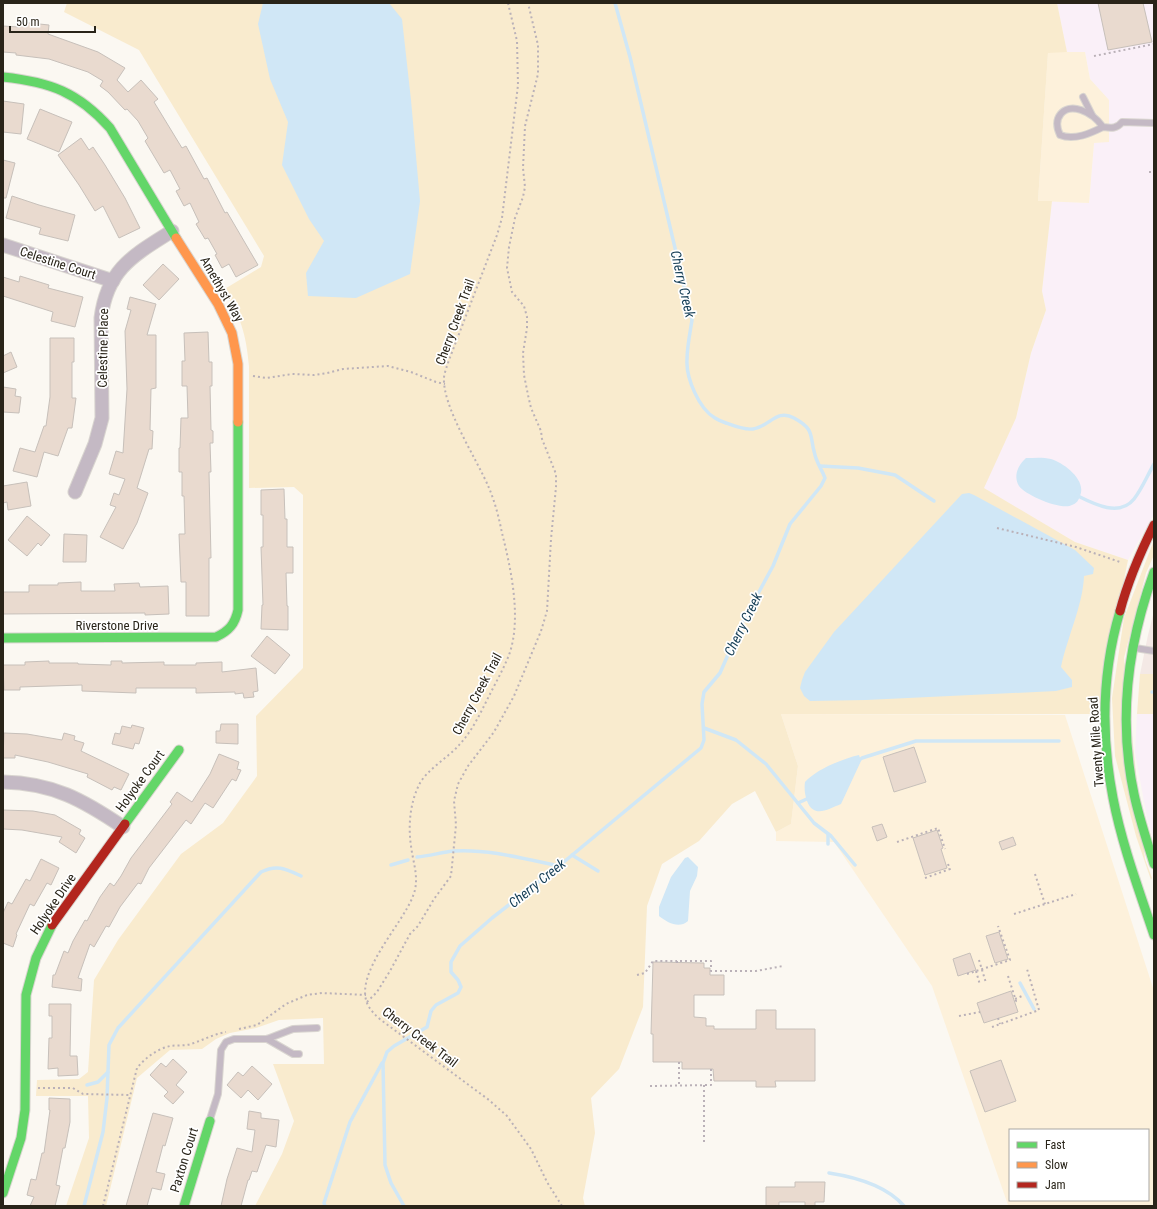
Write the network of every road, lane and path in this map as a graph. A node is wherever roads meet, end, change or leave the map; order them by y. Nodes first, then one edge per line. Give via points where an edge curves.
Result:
1 (508, 3) edge
2 (528, 3) edge
3 (1154, 44) edge
4 (1094, 56) dead end
5 (3, 77) edge
6 (1083, 97) dead end
7 (1092, 116) junction
8 (1154, 123) edge
9 (1103, 127) junction
10 (1149, 172) dead end
11 (1154, 172) edge
12 (172, 231) junction
13 (3, 245) edge
14 (113, 281) junction
15 (247, 375) dead end
16 (445, 384) junction
17 (75, 492) dead end
18 (1154, 525) edge
19 (997, 528) dead end
20 (1134, 567) junction
21 (1154, 572) edge
22 (230, 630) joint
23 (3, 638) edge
24 (1131, 648) junction
25 (1154, 651) edge
26 (179, 750) dead end
27 (3, 782) edge
28 (123, 827) junction
29 (897, 842) dead end
30 (945, 849) dead end
31 (948, 864) dead end
32 (1154, 864) edge
33 (1035, 874) dead end
34 (925, 878) dead end
35 (1076, 894) dead end
36 (1149, 902) edge
37 (1045, 904) junction
38 (1014, 914) dead end
39 (998, 926) dead end
40 (1154, 935) edge
41 (979, 960) dead end
42 (783, 966) dead end
43 (982, 969) junction
44 (1027, 969) dead end
45 (976, 971) junction
46 (967, 974) dead end
47 (638, 975) dead end
48 (1008, 976) dead end
49 (986, 983) dead end
50 (980, 985) dead end
51 (1033, 991) junction
52 (1028, 993) dead end
53 (366, 995) junction
54 (1022, 996) dead end
55 (367, 1002) junction
56 (980, 1012) dead end
57 (959, 1016) dead end
58 (998, 1018) dead end
59 (1000, 1024) junction
60 (992, 1027) dead end
61 (317, 1028) dead end
62 (235, 1030) dead end
63 (229, 1031) dead end
64 (267, 1039) junction
65 (299, 1054) dead end
66 (679, 1062) dead end
67 (711, 1069) dead end
68 (679, 1085) junction
69 (704, 1085) junction
70 (650, 1086) dead end
71 (35, 1088) dead end
72 (130, 1095) junction
73 (210, 1121) joint
74 (704, 1145) dead end
75 (3, 1193) edge
76 (103, 1206) edge
77 (184, 1206) edge
78 (562, 1206) edge

1 - 16 path, Cherry Creek Trail via 517,41 518,85 502,218 449,360
2 - 55 path via 538,45 538,74 525,126 525,187 515,218 507,268 512,292 524,306 527,317 528,328 523,353 528,395 556,474 547,611 514,696 494,732 468,766 458,784 454,801 456,825 449,881 410,934 377,992
3 - 4 path
5 - 12 street, Amethyst Way via 31,80 52,86 72,95 94,110 110,128
6 - 7 lane
7 - 9 lane
7 - 9 lane via 1081,110 1067,110 1060,115 1057,124 1060,135 1073,137
8 - 9 lane via 1122,122 1113,128
10 - 11 path
12 - 14 street, Celestine Place via 130,259
12 - 22 street, Amethyst Way via 218,304 232,333 236,349 238,610 235,624
13 - 14 street, Celestine Court
14 - 17 street, Celestine Place via 101,318 102,418 95,444
15 - 16 path via 269,378 388,366
16 - 53 path, Cherry Creek Trail via 451,410 490,490 510,562 515,609 513,640 502,670 470,732 418,786 413,802 410,832 416,875 415,890 410,903 374,962 366,986
18 - 20 street, Twenty Mile Road
19 - 20 path via 1076,546
20 - 36 street, Twenty Mile Road via 1121,604 1110,650 1105,718 1109,772 1119,826
21 - 24 street
22 - 23 street, Riverstone Drive via 216,637 207,638
24 - 25 lane
24 - 32 street via 1126,700 1128,750 1135,802
26 - 28 street, Holyoke Court
27 - 28 street via 38,785 60,791 86,803
28 - 75 street, Holyoke Drive via 53,923 42,942 32,970 25,1006 24,1118 21,1138
29 - 30 path via 938,828
31 - 34 path via 950,869
33 - 37 path
35 - 37 path
36 - 40 street, Twenty Mile Road
37 - 38 path
39 - 43 path via 1010,960
41 - 43 path
42 - 47 path via 756,971 711,971 711,961 654,961 646,972
43 - 45 path
43 - 49 path
44 - 51 path
45 - 46 path
45 - 50 path
48 - 54 path via 1015,1000
51 - 52 path
51 - 59 path via 1039,1010
53 - 55 path, Cherry Creek Trail
53 - 62 path via 307,995 286,1004 257,1025
55 - 78 path, Cherry Creek Trail via 372,1012 381,1020 507,1116 531,1149
56 - 57 path
58 - 59 path
59 - 60 path
61 - 64 lane via 293,1029
63 - 72 path via 191,1044 156,1051 137,1068
64 - 65 lane via 293,1054
64 - 73 lane via 234,1039 223,1046 218,1094
66 - 68 path
67 - 69 path via 711,1085
68 - 69 path
68 - 70 path
69 - 74 path
71 - 72 path via 73,1088 83,1094
72 - 76 path
73 - 77 street, Paxton Court

